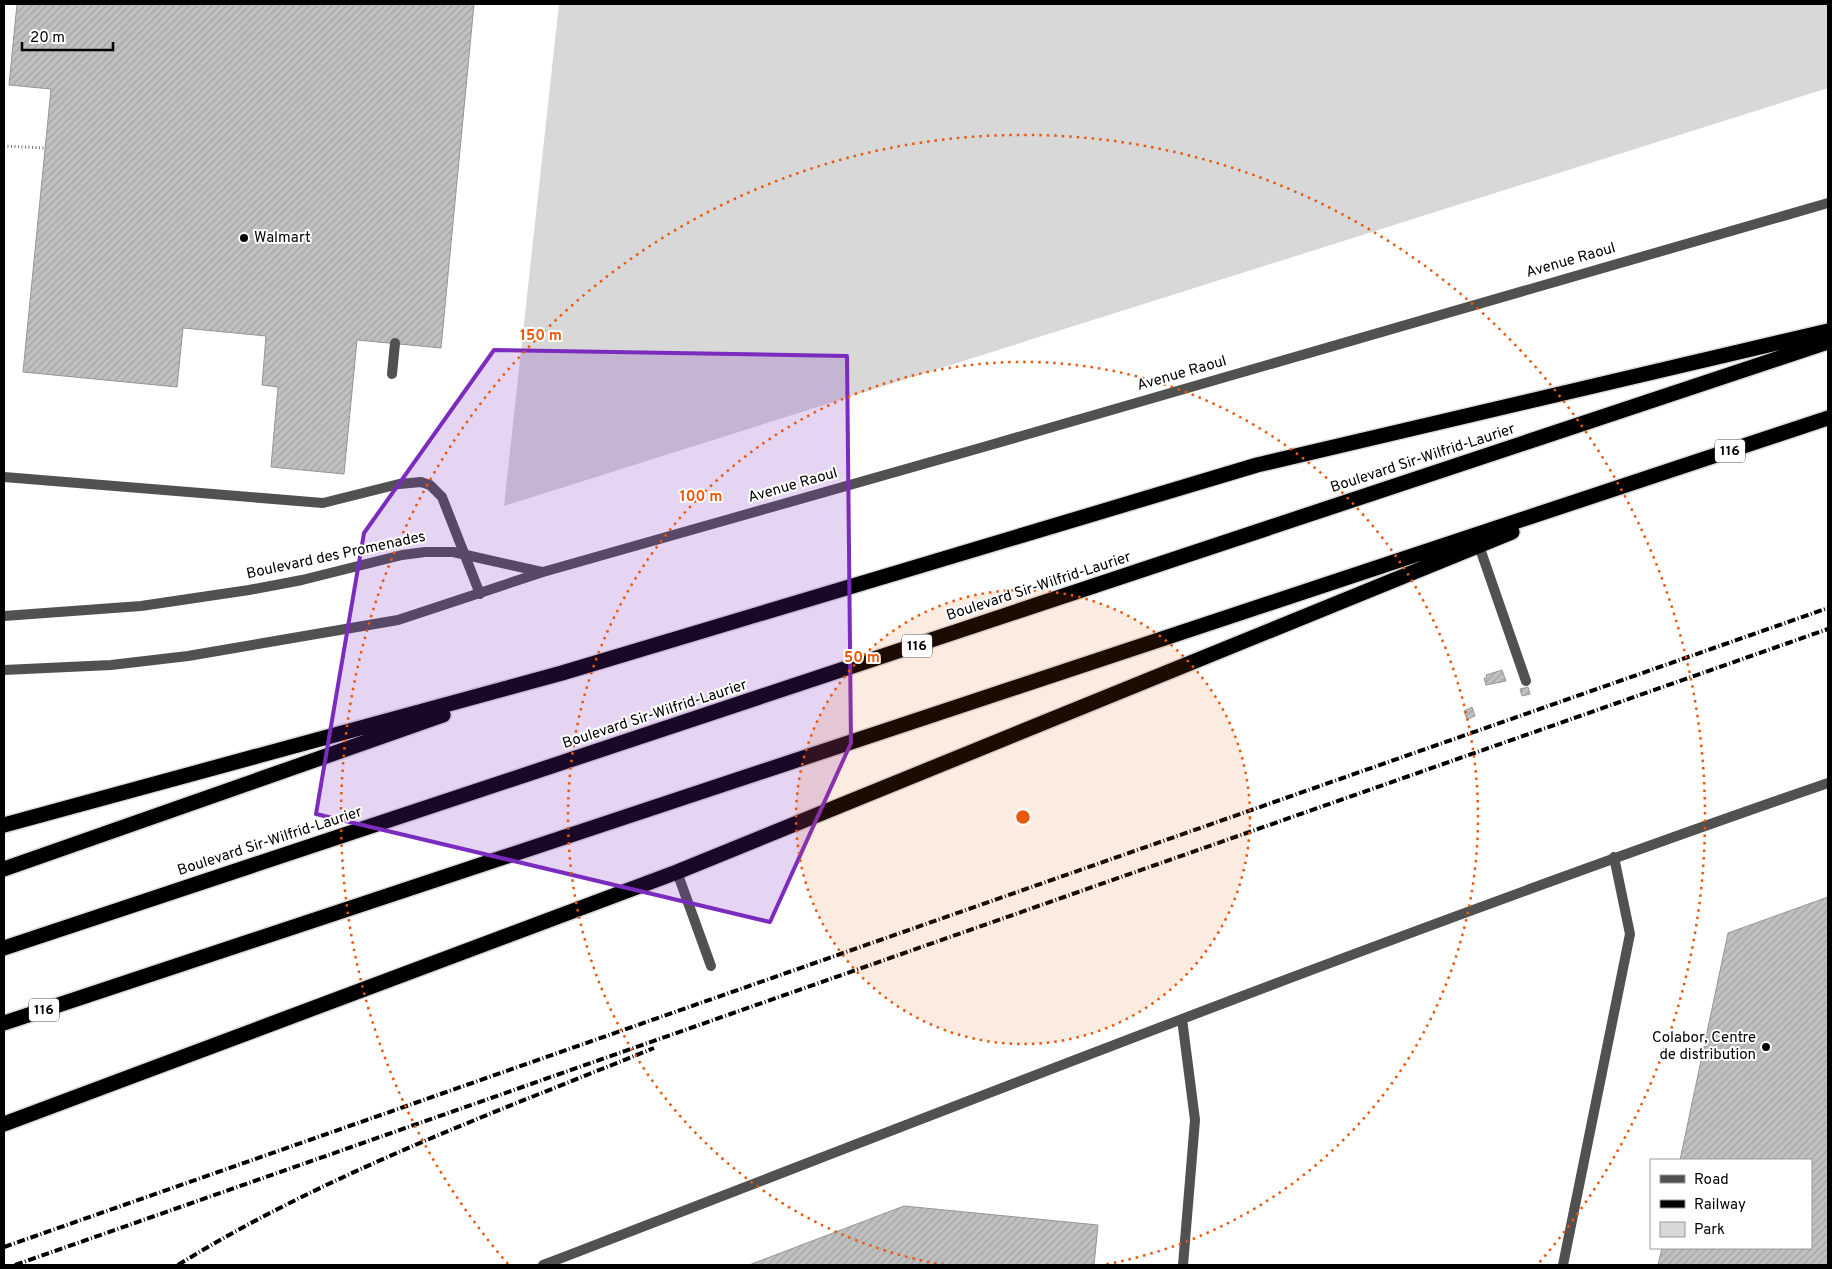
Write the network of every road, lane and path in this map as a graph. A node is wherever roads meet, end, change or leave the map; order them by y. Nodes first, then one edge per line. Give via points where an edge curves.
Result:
1 (4, 146) edge
2 (45, 148) dead end
3 (1828, 203) edge
4 (1828, 332) edge
5 (1828, 342) edge
6 (395, 344) dead end
7 (392, 374) dead end
8 (1828, 418) edge
9 (4, 477) edge
10 (1477, 540) junction
11 (465, 555) junction
12 (543, 572) junction
13 (480, 594) junction
14 (4, 616) edge
15 (4, 670) edge
16 (562, 673) junction
17 (1526, 681) dead end
18 (1828, 783) edge
19 (4, 825) edge
20 (1614, 857) junction
21 (4, 868) edge
22 (677, 872) junction
23 (4, 948) edge
24 (711, 966) dead end
25 (1182, 1019) junction
26 (4, 1024) edge
27 (4, 1124) edge
28 (543, 1265) edge
29 (1183, 1265) edge
30 (1562, 1265) edge

1 - 2 path
3 - 12 street, Avenue Raoul
4 - 16 highway via 1258,464
5 - 23 highway, Boulevard Sir-Wilfrid-Laurier / 116
6 - 7 street
8 - 10 highway, 116 via 1631,483
9 - 11 street via 323,502 421,482 430,485 442,497
10 - 17 street
10 - 22 highway
10 - 26 highway, 116
11 - 12 street, Boulevard des Promenades
11 - 13 street
11 - 14 street, Boulevard des Promenades via 440,550 402,555 302,580 214,596 140,606
12 - 13 street
13 - 15 street via 398,620 188,656 111,665
16 - 19 highway
16 - 21 highway
18 - 20 street
20 - 25 street
20 - 30 street via 1630,934
22 - 24 street
22 - 27 highway
25 - 28 street
25 - 29 street via 1195,1120

